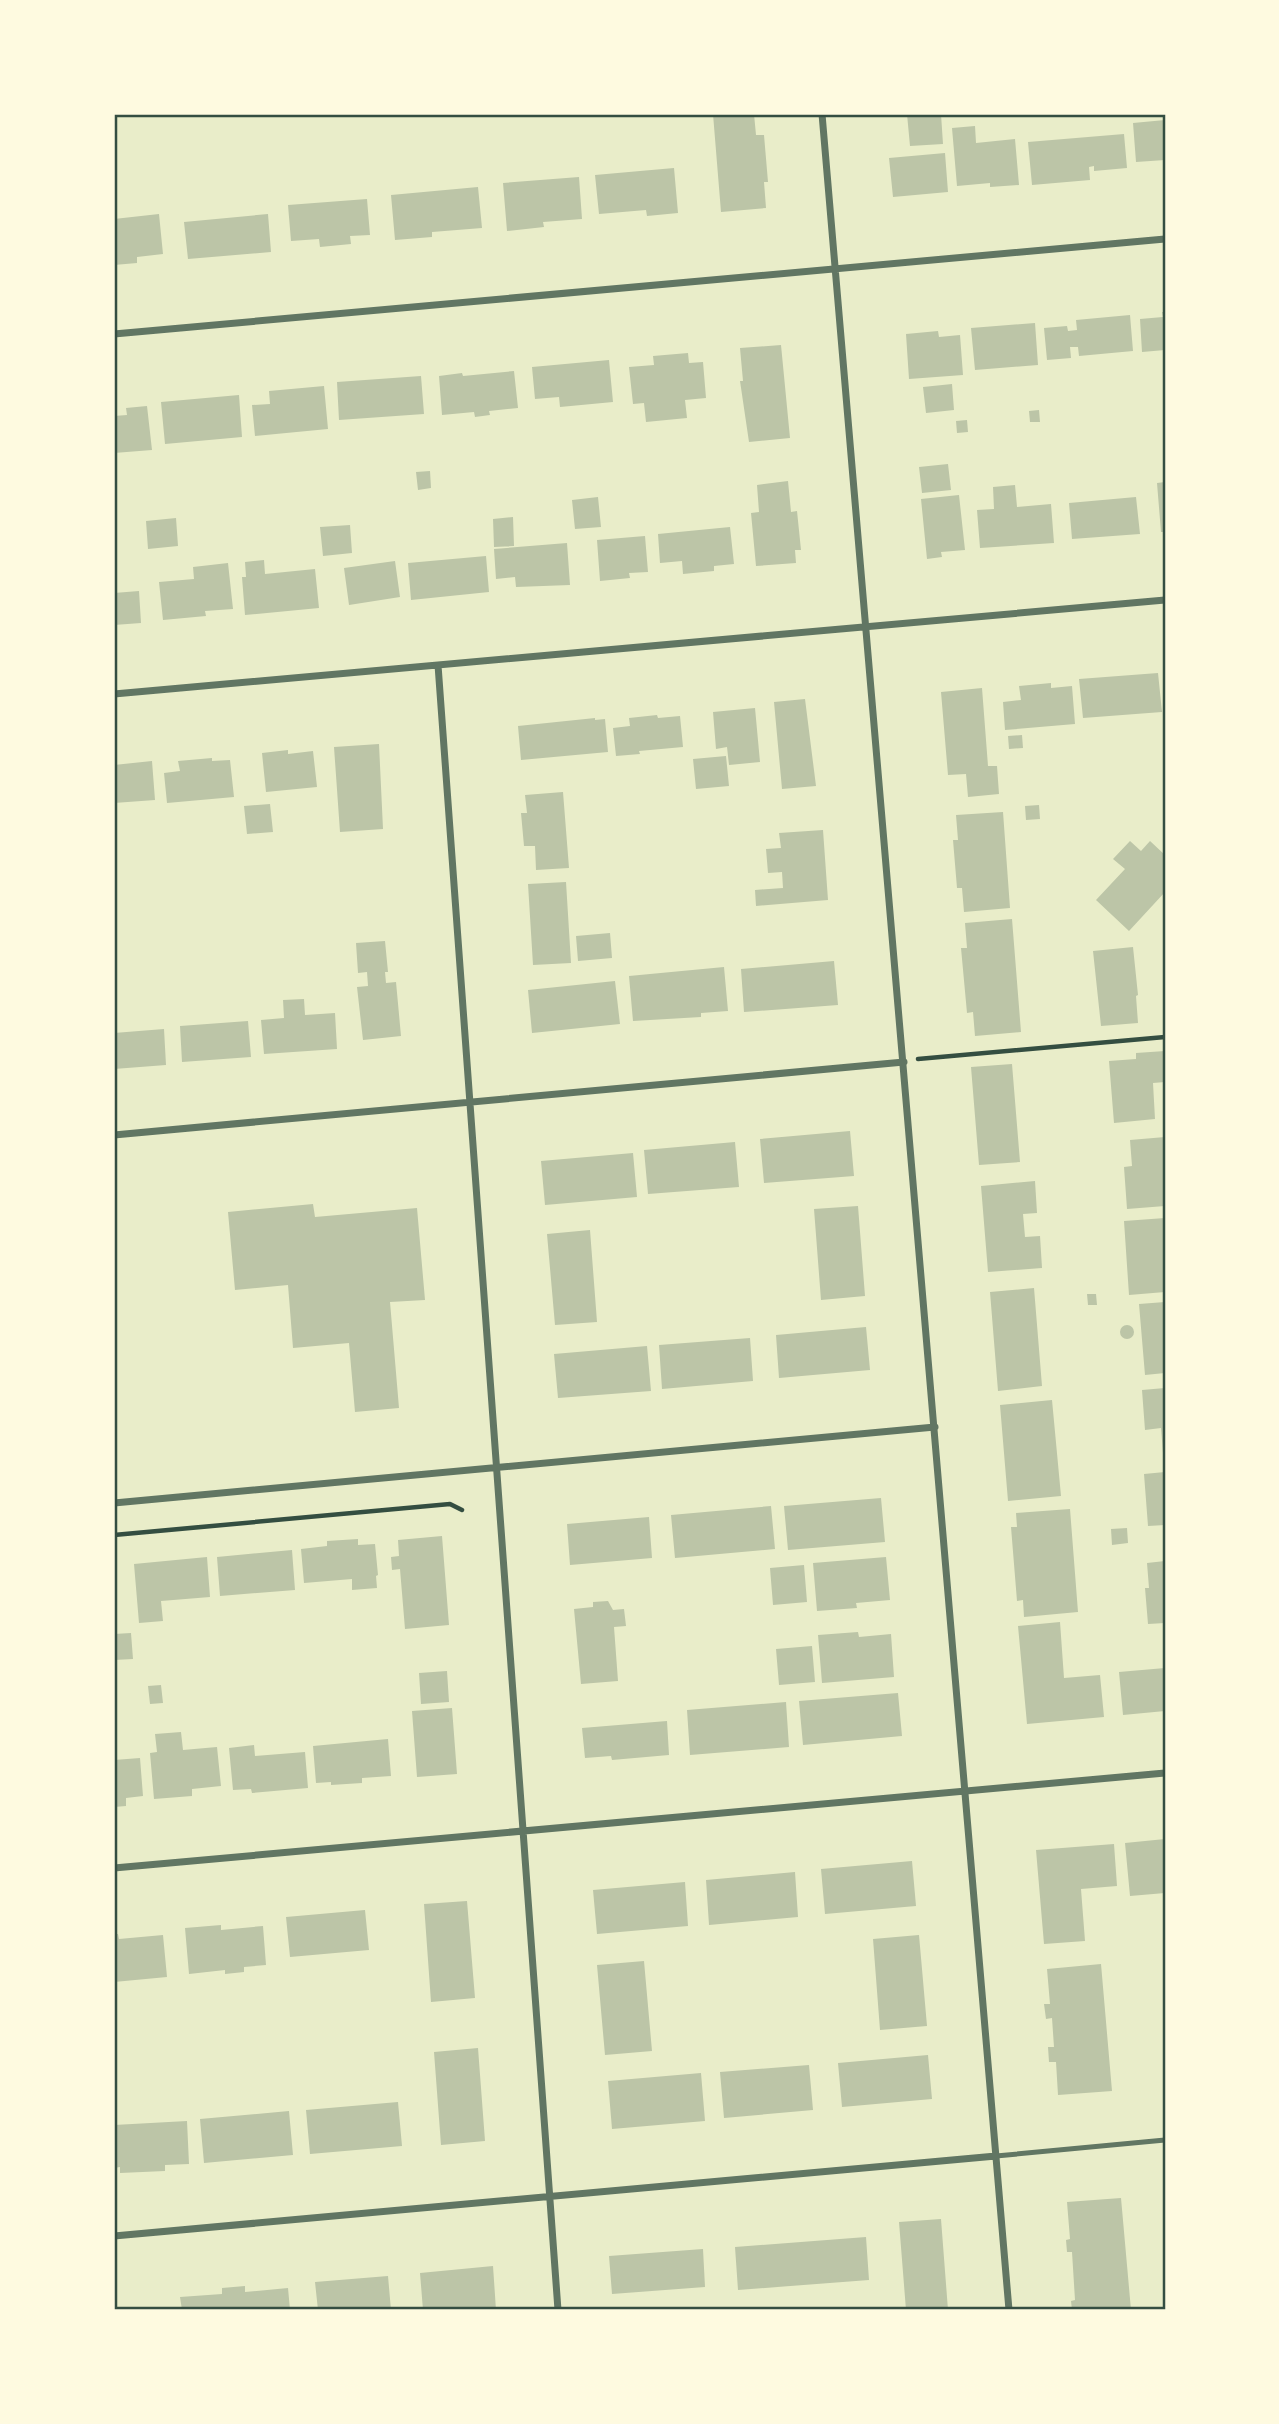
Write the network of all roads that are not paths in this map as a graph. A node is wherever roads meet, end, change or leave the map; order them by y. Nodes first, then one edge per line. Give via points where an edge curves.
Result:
1 (822, 114) edge
2 (1165, 239) edge
3 (836, 269) junction
4 (114, 334) edge
5 (1165, 600) edge
6 (867, 626) junction
7 (438, 665) junction
8 (114, 694) edge
9 (904, 1062) junction
10 (469, 1101) junction
11 (114, 1135) edge
12 (935, 1426) junction
13 (496, 1466) junction
14 (114, 1503) edge
15 (1165, 1773) edge
16 (965, 1791) junction
17 (522, 1831) junction
18 (114, 1868) edge
19 (1165, 2140) edge
20 (996, 2156) junction
21 (549, 2197) junction
22 (114, 2236) edge
23 (558, 2310) edge
24 (1009, 2310) edge

1 - 3 street
2 - 3 street
3 - 4 street
3 - 6 street
5 - 6 street
6 - 7 street
6 - 9 street
7 - 8 street
7 - 10 street
9 - 10 street
9 - 12 street
10 - 11 street
10 - 13 street
12 - 13 street
12 - 16 street
13 - 14 street
13 - 17 street
15 - 16 street
16 - 17 street
16 - 20 street
17 - 18 street
17 - 21 street
19 - 20 lane
20 - 21 street
20 - 24 street
21 - 22 street
21 - 23 street

